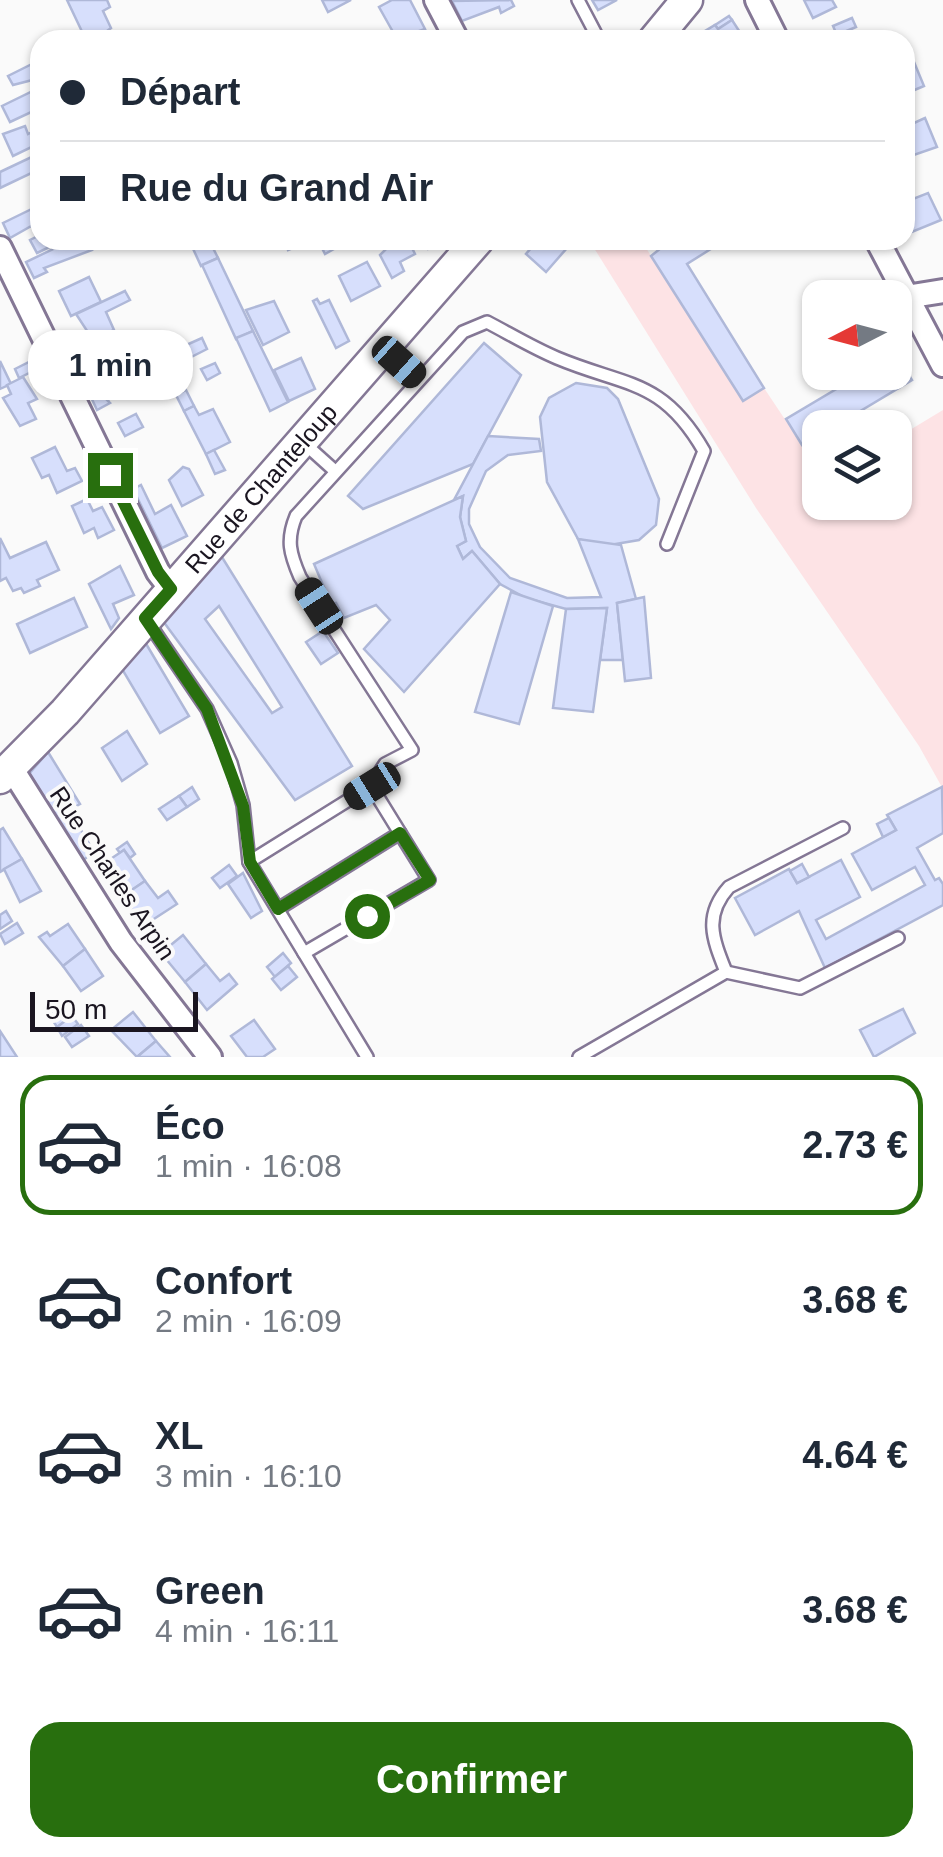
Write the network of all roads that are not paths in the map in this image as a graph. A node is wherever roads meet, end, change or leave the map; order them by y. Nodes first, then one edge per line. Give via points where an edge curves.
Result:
1 (436, 0) edge
2 (578, 0) edge
3 (687, 0) edge
4 (757, 0) edge
5 (452, 30) edge
6 (594, 30) edge
7 (662, 30) edge
8 (772, 30) edge
9 (0, 248) edge
10 (469, 250) edge
11 (883, 250) edge
12 (898, 280) edge
13 (943, 291) edge
14 (912, 296) edge
15 (912, 308) edge
16 (384, 346) junction
17 (943, 365) edge
18 (416, 378) junction
19 (301, 441) junction
20 (335, 471) junction
21 (666, 544) dead end
22 (171, 589) junction
23 (145, 618) junction
24 (5, 772) edge
25 (372, 786) junction
26 (843, 828) dead end
27 (400, 833) junction
28 (250, 862) junction
29 (278, 909) junction
30 (898, 938) dead end
31 (304, 953) junction
32 (726, 972) junction
33 (210, 1057) edge
34 (367, 1057) edge
35 (579, 1057) edge

1 - 5 street
2 - 6 lane
3 - 7 street
4 - 8 street
9 - 22 street
10 - 16 street, Rue de Chanteloup
11 - 12 street
13 - 14 street
15 - 17 street
16 - 18 lane
16 - 19 street, Rue de Chanteloup
18 - 20 lane
18 - 21 lane via 463,332 486,322 558,359 665,399 704,451
19 - 20 lane
19 - 22 street, Rue de Chanteloup
20 - 25 lane via 296,516 288,549 412,750 385,764
22 - 23 street, Rue de Chanteloup
23 - 24 street, Rue de Chanteloup
23 - 28 lane via 207,709 231,763
24 - 33 street, Rue Charles Arpin via 121,942
25 - 27 lane
25 - 28 lane
26 - 32 lane via 729,887 716,902 712,936
27 - 29 lane
27 - 31 lane via 430,880
28 - 29 lane
29 - 31 lane
30 - 32 lane via 800,988
31 - 34 lane
32 - 35 lane

